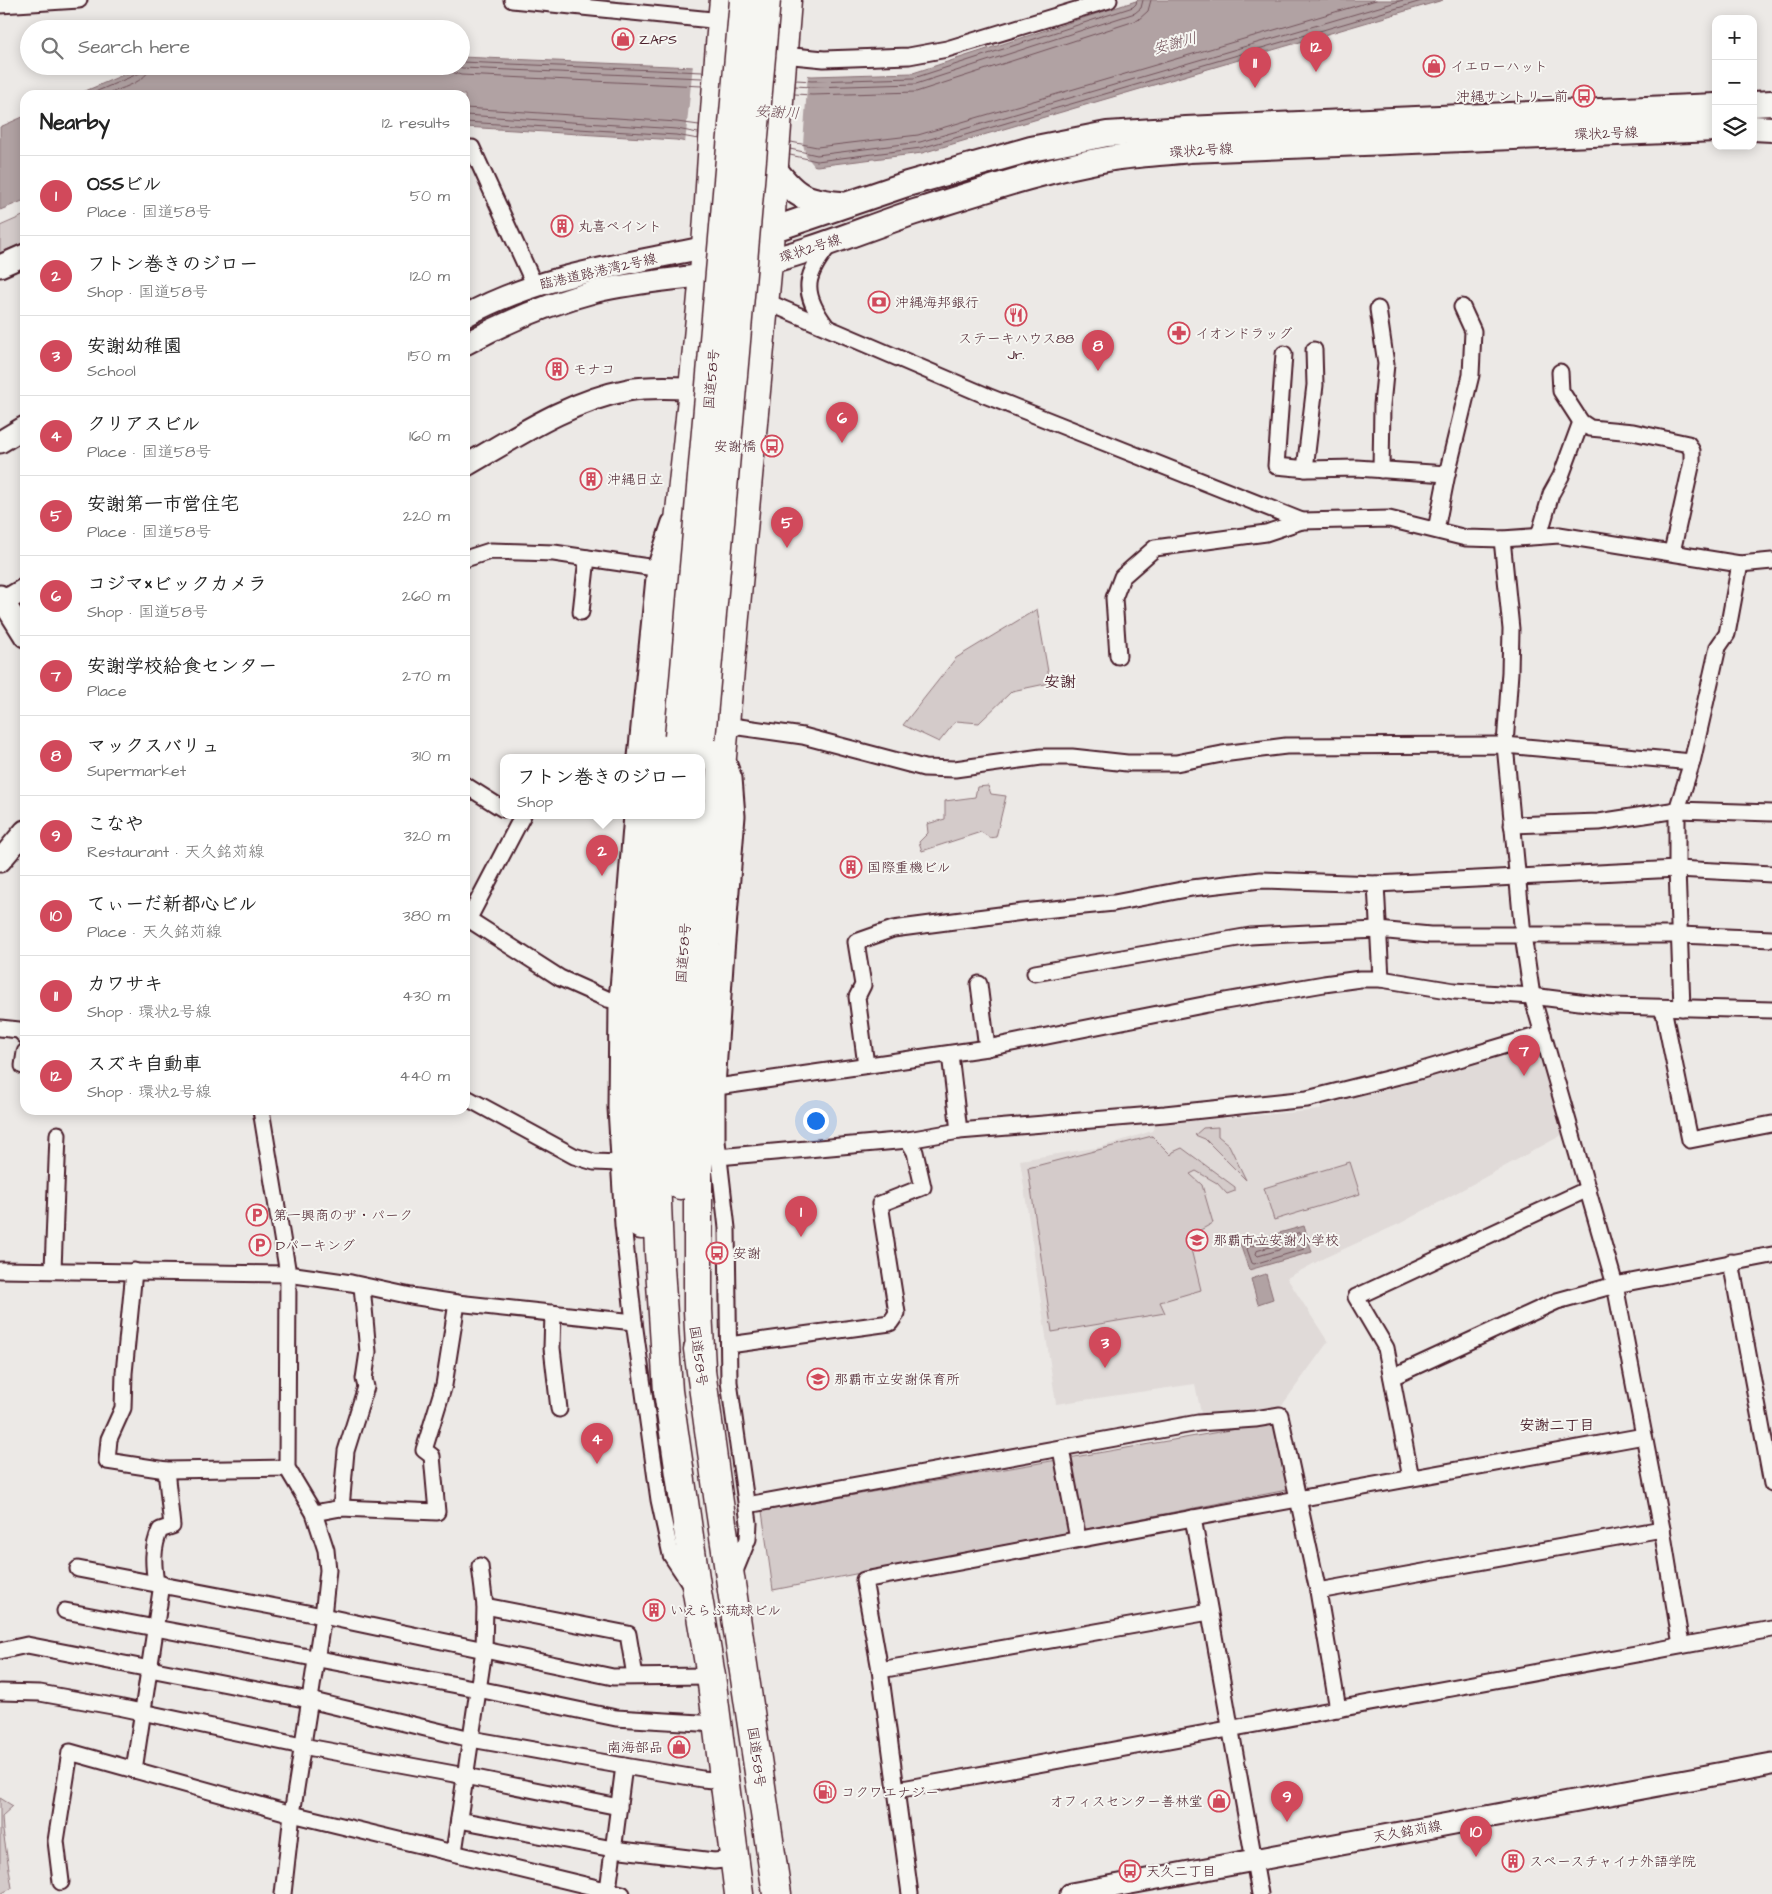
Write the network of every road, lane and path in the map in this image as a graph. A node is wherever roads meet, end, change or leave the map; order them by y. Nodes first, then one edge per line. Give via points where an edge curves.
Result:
1 (79, 0) edge
2 (512, 0) edge
3 (744, 0) edge
4 (766, 0) edge
5 (787, 0) edge
6 (1109, 0) edge
7 (0, 5) edge
8 (723, 10) edge
9 (782, 62) junction
10 (1772, 103) edge
11 (1757, 104) edge
12 (1712, 106) edge
13 (1757, 128) edge
14 (1712, 129) edge
15 (1772, 129) edge
16 (470, 148) edge
17 (773, 165) junction
18 (845, 204) junction
19 (770, 231) junction
20 (834, 240) junction
21 (706, 246) junction
22 (20, 257) edge
23 (768, 262) junction
24 (0, 266) edge
25 (704, 275) junction
26 (534, 286) junction
27 (764, 301) junction
28 (1462, 307) dead end
29 (1378, 309) dead end
30 (470, 313) edge
31 (826, 326) junction
32 (470, 342) edge
33 (1314, 350) dead end
34 (1284, 354) dead end
35 (1560, 372) dead end
36 (692, 388) junction
37 (1581, 422) junction
38 (20, 430) edge
39 (0, 442) edge
40 (470, 463) edge
41 (1305, 469) junction
42 (1381, 470) junction
43 (1447, 474) junction
44 (682, 496) junction
45 (1302, 521) junction
46 (1436, 530) junction
47 (1539, 536) junction
48 (1502, 539) junction
49 (1672, 552) junction
50 (470, 557) edge
51 (587, 558) junction
52 (1772, 561) edge
53 (1740, 564) junction
54 (655, 568) junction
55 (20, 592) edge
56 (1, 601) edge
57 (581, 612) dead end
58 (16, 626) edge
59 (1118, 656) dead end
60 (701, 743) edge
61 (1505, 745) junction
62 (636, 754) edge
63 (655, 754) edge
64 (1692, 762) junction
65 (470, 788) edge
66 (500, 807) edge
67 (1677, 810) junction
68 (1772, 813) edge
69 (517, 819) edge
70 (632, 819) edge
71 (650, 819) edge
72 (672, 819) edge
73 (694, 819) edge
74 (703, 819) edge
75 (1512, 825) junction
76 (20, 838) edge
77 (9, 852) edge
78 (1677, 869) junction
79 (1772, 874) edge
80 (1518, 878) junction
81 (1376, 884) junction
82 (470, 910) edge
83 (470, 921) edge
84 (1378, 930) junction
85 (1523, 935) junction
86 (1680, 935) junction
87 (1772, 939) edge
88 (1035, 973) dead end
89 (1381, 979) junction
90 (979, 984) dead end
91 (1532, 996) junction
92 (622, 1002) junction
93 (1663, 1008) junction
94 (1682, 1008) junction
95 (1772, 1010) edge
96 (0, 1028) edge
97 (20, 1031) edge
98 (1543, 1034) junction
99 (987, 1048) junction
100 (950, 1054) junction
101 (866, 1065) junction
102 (718, 1087) junction
103 (470, 1101) edge
104 (262, 1115) edge
105 (1772, 1124) edge
106 (959, 1131) junction
107 (58, 1134) dead end
108 (908, 1140) junction
109 (718, 1157) junction
110 (619, 1163) junction
111 (1588, 1189) junction
112 (1772, 1254) edge
113 (1731, 1262) junction
114 (0, 1270) edge
115 (53, 1270) junction
116 (134, 1271) junction
117 (288, 1274) junction
118 (1615, 1285) junction
119 (362, 1286) junction
120 (457, 1303) junction
121 (553, 1313) junction
122 (634, 1322) junction
123 (729, 1345) junction
124 (701, 1368) junction
125 (1392, 1377) junction
126 (668, 1391) junction
127 (558, 1410) dead end
128 (1644, 1436) junction
129 (1061, 1449) junction
130 (287, 1468) junction
131 (166, 1470) junction
132 (1411, 1478) junction
133 (1772, 1484) edge
134 (1299, 1498) junction
135 (747, 1506) junction
136 (341, 1508) junction
137 (314, 1513) junction
138 (1193, 1518) junction
139 (1662, 1529) junction
140 (1078, 1539) junction
141 (480, 1566) dead end
142 (78, 1568) dead end
143 (732, 1580) junction
144 (159, 1583) junction
145 (1318, 1591) junction
146 (696, 1592) junction
147 (485, 1606) junction
148 (65, 1610) dead end
149 (1208, 1612) junction
150 (323, 1616) junction
151 (156, 1628) junction
152 (1772, 1629) edge
153 (1681, 1645) junction
154 (484, 1650) junction
155 (0, 1651) edge
156 (317, 1658) junction
157 (151, 1669) junction
158 (880, 1670) junction
159 (634, 1676) junction
160 (711, 1676) junction
161 (478, 1689) junction
162 (0, 1692) edge
163 (309, 1700) junction
164 (1338, 1709) junction
165 (144, 1712) junction
166 (717, 1724) junction
167 (1230, 1730) junction
168 (471, 1739) junction
169 (302, 1746) junction
170 (1772, 1764) edge
171 (624, 1766) junction
172 (134, 1770) junction
173 (466, 1776) junction
174 (724, 1781) junction
175 (897, 1790) junction
176 (619, 1807) junction
177 (292, 1814) junction
178 (459, 1820) junction
179 (613, 1850) junction
180 (454, 1852) junction
181 (734, 1859) junction
182 (1253, 1860) junction
183 (62, 1882) dead end
184 (615, 1892) edge
185 (283, 1894) edge
186 (739, 1894) edge
187 (777, 1894) edge
188 (910, 1894) edge
189 (1071, 1894) edge
190 (1260, 1894) edge

1 - 7 street
2 - 8 street
3 - 60 highway, 国道58号, bridge
4 - 60 highway, 国道58号, bridge
5 - 9 highway
6 - 9 street via 947,49 908,56
8 - 21 highway
9 - 17 highway
10 - 11 main road
12 - 18 main road, 環状2号線 via 1107,134 1012,154
13 - 15 main road
14 - 20 main road, 環状2号線 via 1189,150 1114,158 1047,173 917,211
16 - 26 street
17 - 18 main road via 799,195 816,201
17 - 19 highway
18 - 19 main road, 環状2号線
19 - 21 main road, 環状2号線
19 - 23 highway
20 - 23 main road, 環状2号線
20 - 31 street via 817,260 809,281 811,303
21 - 25 highway
21 - 26 street, 臨港道路港湾2号線 via 587,271
22 - 24 street
23 - 25 main road, 環状2号線
23 - 27 highway
25 - 27 street
25 - 32 street, 臨港道路港湾2号線 via 623,286 571,298
25 - 36 highway
26 - 30 street, 臨港道路港湾2号線
27 - 31 street
27 - 60 highway
28 - 43 street via 1473,331 1471,375
29 - 42 street via 1386,364
31 - 45 street via 987,396
33 - 41 street via 1314,385
34 - 41 street via 1276,466
35 - 37 street via 1561,391
36 - 40 street via 630,390 583,403
36 - 44 highway
37 - 47 street via 1551,494
37 - 49 street via 1590,428 1633,432 1688,444 1692,462
38 - 39 street
41 - 42 street
42 - 43 street
43 - 46 street
44 - 54 street via 664,536
44 - 63 highway
45 - 46 street via 1389,518
45 - 59 street via 1266,533 1155,548 1122,577 1114,598
46 - 48 street via 1466,538
47 - 48 street
47 - 49 street via 1559,535
48 - 61 street via 1511,629
49 - 53 street
50 - 51 street via 490,551 554,553
51 - 54 street
51 - 57 street
52 - 53 street
53 - 64 street via 1727,634 1718,647
54 - 62 street
55 - 56 street
56 - 58 street
60 - 61 street via 803,736 924,768 955,769 1041,757 1176,763 1286,746
60 - 102 street via 734,778 737,816 719,1004
61 - 64 street
61 - 75 street
64 - 67 street
65 - 66 street
67 - 68 street
67 - 75 street via 1599,822
67 - 78 street
69 - 82 street
70 - 92 street
71 - 126 highway via 636,980 632,1141 651,1327
72 - 126 highway, 国道58号 via 656,1018 654,1130
73 - 124 highway, 国道58号 via 679,1015 677,1108 682,1228
74 - 124 highway via 706,942 700,1037 698,1211
75 - 80 street
76 - 77 street
78 - 79 street
78 - 80 street
78 - 86 street
80 - 81 street
80 - 85 street
81 - 84 street
81 - 101 street via 1261,880 1192,888 1114,903 893,929 856,942 863,985 857,997
83 - 92 street via 560,978 607,999
84 - 85 street via 1430,935
84 - 88 street via 1250,936
84 - 89 street
85 - 86 street
85 - 91 street
86 - 87 street
86 - 94 street
89 - 91 street via 1454,991
89 - 99 street via 1304,987
90 - 99 street
91 - 93 street via 1611,1006
91 - 98 street
92 - 110 street via 616,1108
93 - 94 street
93 - 105 street via 1690,1140
94 - 95 street
96 - 97 street
98 - 106 street via 1307,1099
98 - 111 street
99 - 100 street
100 - 101 street
100 - 106 street
101 - 102 street
102 - 109 street
103 - 110 street via 574,1156 594,1162
104 - 117 street
106 - 108 street
107 - 115 street
108 - 109 street
108 - 123 street via 915,1152 923,1187 880,1204 897,1313 890,1323
109 - 123 street via 727,1228
110 - 122 street
111 - 118 street
111 - 125 street via 1356,1297 1386,1348
112 - 113 street
113 - 118 street
113 - 133 street
114 - 115 street
115 - 116 street
116 - 117 street
116 - 131 street via 123,1408 109,1438 107,1461
117 - 119 street
117 - 130 street
118 - 125 street via 1557,1301
118 - 128 street
119 - 120 street
119 - 136 street via 368,1352 366,1387 346,1451
120 - 121 street
120 - 136 street via 444,1385 424,1450 432,1456 437,1512
121 - 122 street
121 - 127 street via 552,1348
122 - 146 street via 659,1500 671,1555
123 - 135 street via 729,1382
124 - 143 highway, 国道58号
125 - 132 street
126 - 146 highway, 国道58号
128 - 132 street
128 - 139 street
129 - 134 street via 1198,1424 1280,1415
129 - 135 street
129 - 140 street
130 - 131 street
130 - 137 street
131 - 144 street via 172,1526 160,1530 155,1542 153,1563
132 - 134 street
134 - 138 street
134 - 145 street
135 - 143 street via 748,1539
136 - 137 street
137 - 150 street via 326,1550 328,1570
138 - 140 street
138 - 149 street
139 - 145 street
139 - 153 street
140 - 158 street via 864,1580
141 - 147 street
142 - 144 street
143 - 187 highway, 国道58号
144 - 150 street
144 - 151 street
145 - 164 street
146 - 160 highway, 国道58号
147 - 154 street
147 - 159 street via 628,1634
148 - 151 street
149 - 158 street
149 - 167 street
150 - 154 street
150 - 156 street
151 - 156 street
151 - 157 street
152 - 153 street
153 - 164 street
154 - 159 street via 613,1677
154 - 161 street
155 - 157 street via 27,1645
156 - 161 street
156 - 163 street
157 - 163 street
157 - 165 street
158 - 175 street
159 - 160 street
160 - 166 highway, 国道58号
161 - 166 street via 616,1718
161 - 168 street
162 - 165 street via 40,1693
163 - 168 street
163 - 169 street
164 - 167 street
165 - 169 street
165 - 172 street
166 - 174 highway, 国道58号
167 - 175 street
167 - 182 street
168 - 171 street
168 - 173 street
169 - 173 street
169 - 177 street
170 - 182 street, 天久銘苅線
171 - 174 street
171 - 176 street
172 - 177 street
172 - 183 street via 70,1752 56,1842
173 - 176 street
173 - 178 street
174 - 181 highway, 国道58号
175 - 188 street
176 - 179 street
177 - 180 street
177 - 185 street
178 - 179 street
178 - 180 street
179 - 181 street
179 - 184 street
180 - 184 street
181 - 186 highway, 国道58号
182 - 189 street, 天久銘苅線
182 - 190 street

